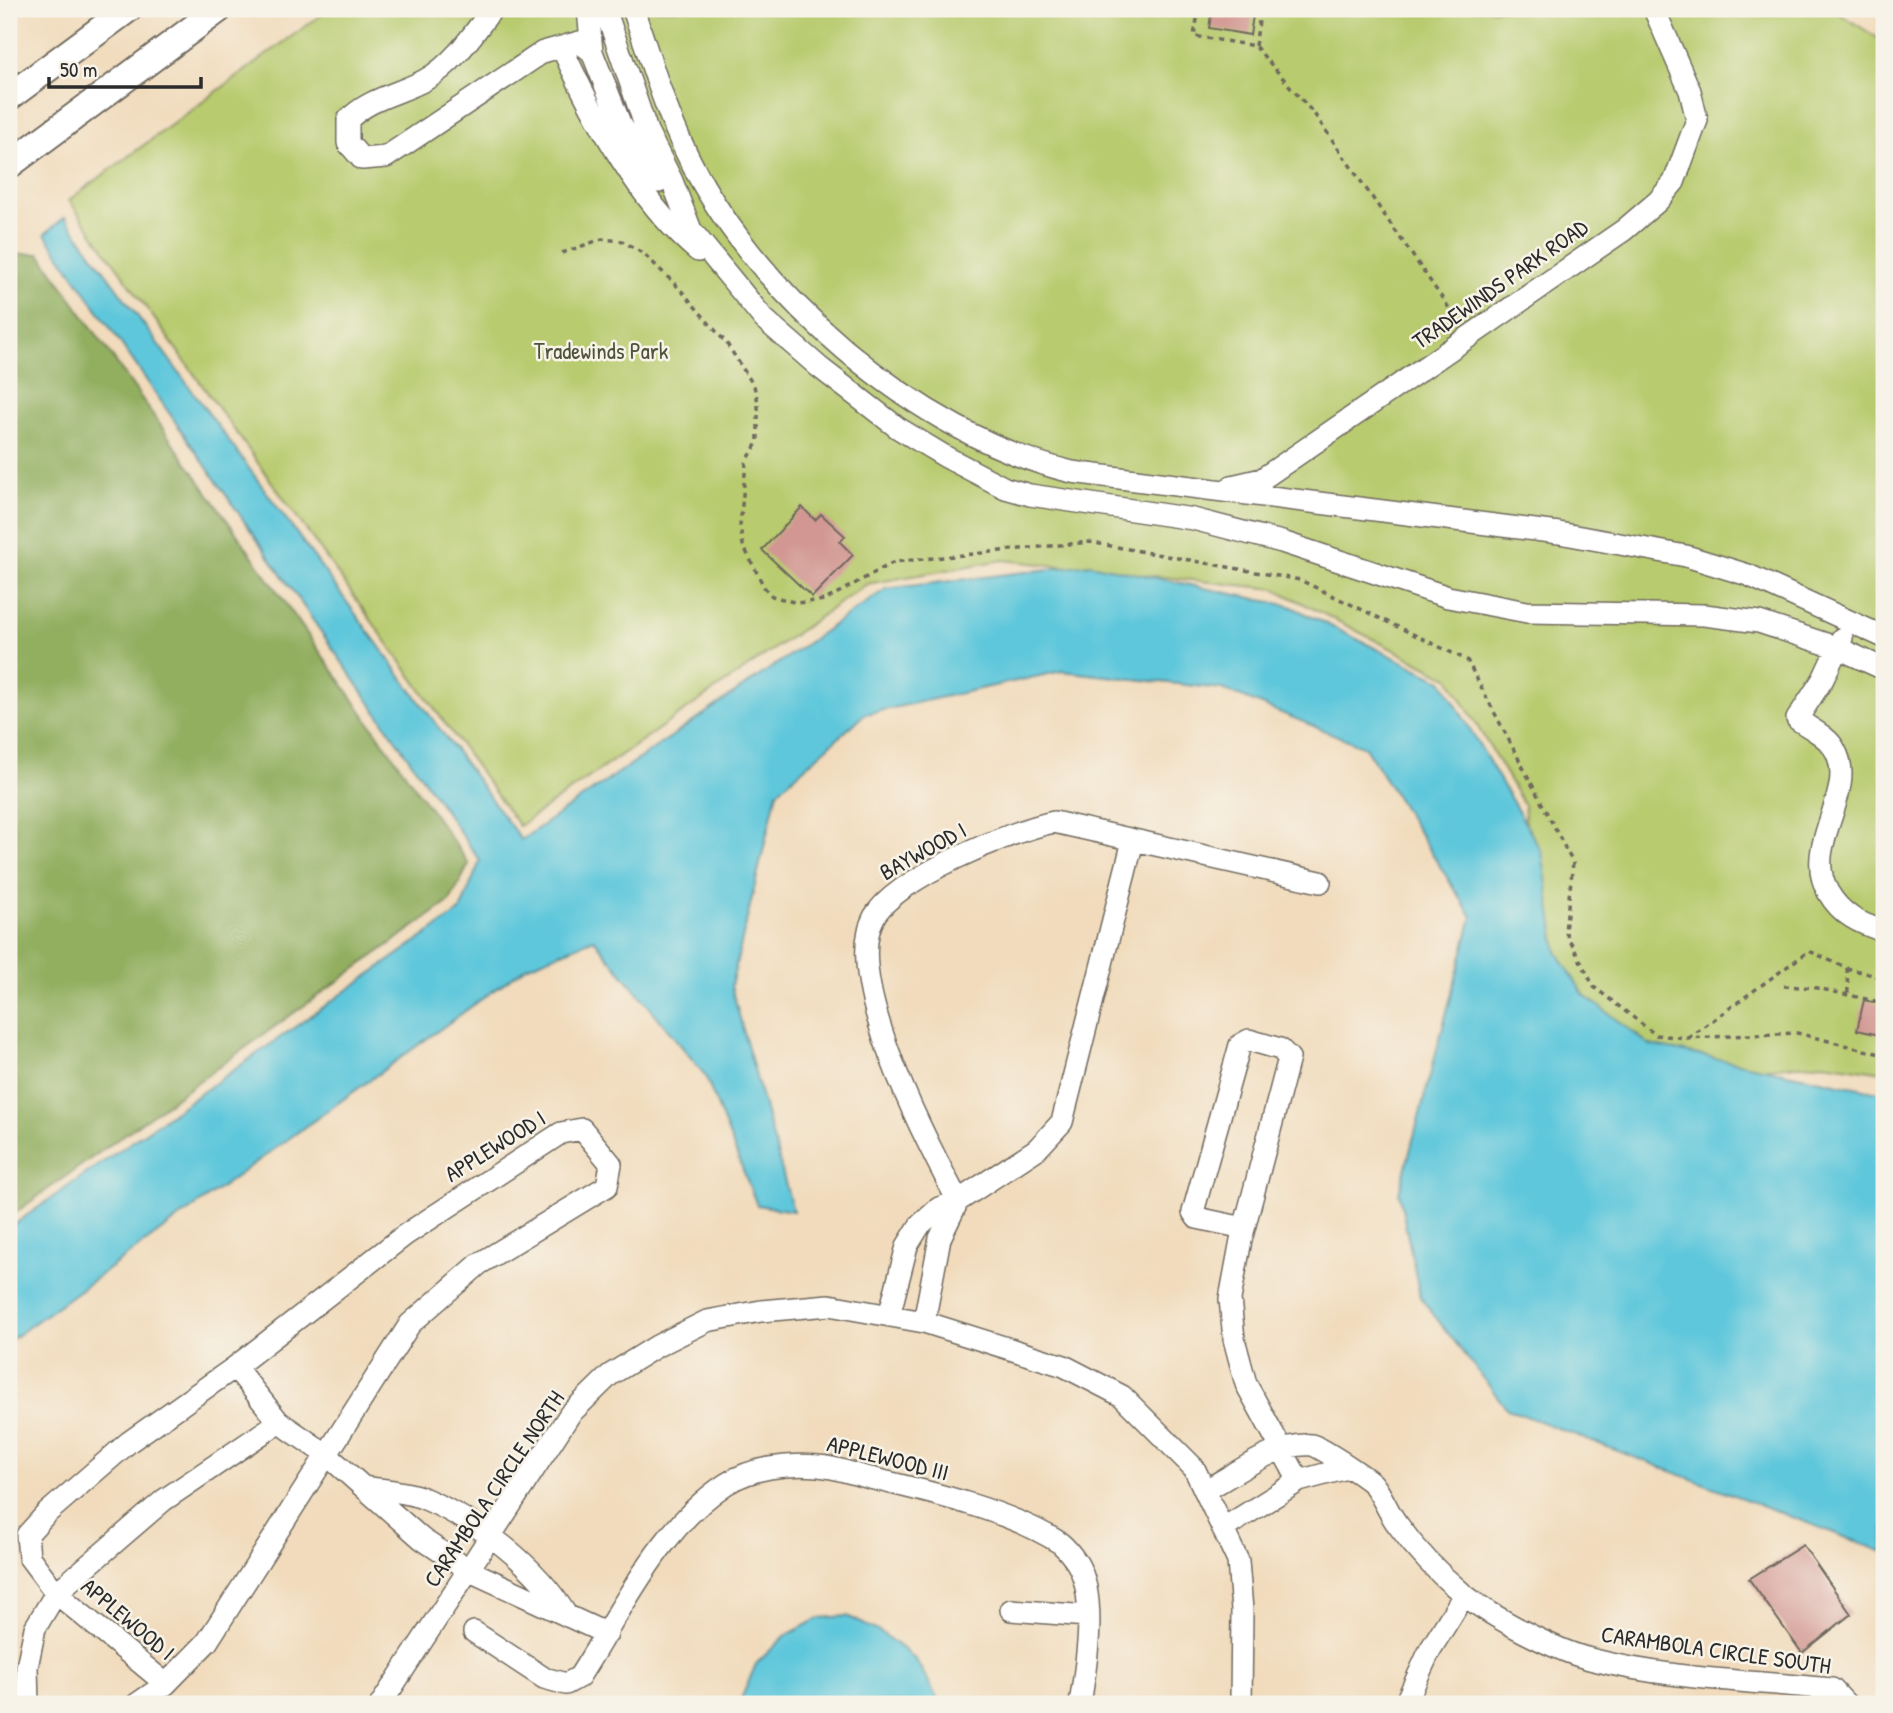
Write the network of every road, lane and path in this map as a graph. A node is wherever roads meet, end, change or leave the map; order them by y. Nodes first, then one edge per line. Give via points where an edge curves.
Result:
1 (128, 9) edge
2 (219, 9) edge
3 (492, 9) edge
4 (588, 9) edge
5 (605, 9) edge
6 (633, 9) edge
7 (1199, 9) edge
8 (1261, 9) edge
9 (1654, 9) edge
10 (1255, 46) junction
11 (562, 48) junction
12 (592, 52) junction
13 (9, 97) edge
14 (684, 149) junction
15 (661, 161) junction
16 (9, 165) edge
17 (691, 230) junction
18 (562, 253) dead end
19 (724, 271) junction
20 (1469, 337) junction
21 (1182, 486) junction
22 (1215, 491) junction
23 (1193, 519) junction
24 (1850, 620) junction
25 (1884, 637) edge
26 (1838, 648) junction
27 (1884, 669) edge
28 (1133, 841) junction
29 (1321, 882) dead end
30 (1884, 931) edge
31 (1847, 968) junction
32 (1884, 977) edge
33 (1784, 986) dead end
34 (1848, 995) junction
35 (1884, 1003) edge
36 (1687, 1038) junction
37 (1884, 1055) edge
38 (958, 1201) junction
39 (1244, 1228) junction
40 (889, 1316) junction
41 (924, 1322) junction
42 (235, 1367) junction
43 (279, 1422) junction
44 (1282, 1449) junction
45 (327, 1455) junction
46 (1347, 1468) junction
47 (1299, 1480) junction
48 (363, 1487) junction
49 (1206, 1490) junction
50 (1224, 1528) junction
51 (492, 1537) junction
52 (470, 1571) junction
53 (56, 1593) junction
54 (1464, 1595) junction
55 (1011, 1610) dead end
56 (567, 1616) junction
57 (1087, 1616) junction
58 (474, 1632) dead end
59 (607, 1634) junction
60 (166, 1684) junction
61 (28, 1704) edge
62 (137, 1704) edge
63 (381, 1704) edge
64 (1080, 1704) edge
65 (1241, 1704) edge
66 (1405, 1704) edge
67 (1846, 1704) edge

1 - 13 main road
2 - 16 main road
3 - 11 street via 466,44 428,79 361,106 348,120 348,143 362,159 386,157 543,52
4 - 12 street
5 - 15 street
6 - 14 street, TRADEWINDS PARK ROAD
7 - 10 path via 1194,36
8 - 10 path
9 - 20 street, TRADEWINDS PARK ROAD via 1690,92 1697,120 1674,181 1624,230
10 - 20 path via 1315,116
11 - 12 street via 579,42
11 - 19 street via 588,104 671,229
12 - 17 street via 620,123
14 - 15 street
14 - 21 street, TRADEWINDS PARK ROAD via 716,205 771,278 839,344 907,397 1007,452 1044,465
15 - 17 street
17 - 19 street
18 - 36 path via 602,239 622,241 643,254 680,288 727,344 754,386 758,441 746,463 740,526 743,545 772,596 797,603 825,600 894,562 1088,542 1300,580 1467,660 1573,863 1565,931 1594,987 1656,1035
19 - 23 street via 764,318 819,367 898,428 946,457 1005,488 1030,495
20 - 21 street, TRADEWINDS PARK ROAD via 1262,480 1242,486
21 - 22 street, TRADEWINDS PARK ROAD
22 - 23 street
22 - 24 street, TRADEWINDS PARK ROAD via 1559,533 1686,556 1748,575
23 - 26 street via 1461,599 1527,612 1704,615 1759,622
24 - 25 street, TRADEWINDS PARK ROAD
24 - 26 street
26 - 27 street
26 - 30 street via 1797,719 1830,742 1840,763 1840,784 1820,865 1823,883 1845,914
28 - 29 street, BAYWOOD I
28 - 38 street via 1062,1122 1037,1149
28 - 38 street, BAYWOOD I via 1054,822 1021,829 892,894 874,918 865,954 873,1002 921,1130
31 - 32 path
31 - 34 path
31 - 36 path via 1809,951
33 - 34 path
34 - 35 path
36 - 37 path via 1797,1033
38 - 40 street via 939,1208 920,1225 907,1246
38 - 41 street via 940,1238
39 - 39 street via 1289,1058 1280,1049 1249,1040 1240,1045 1193,1212 1197,1219
39 - 44 street via 1230,1299 1234,1339 1246,1384
40 - 41 street, CARAMBOLA CIRCLE NORTH
40 - 51 street, CARAMBOLA CIRCLE NORTH via 829,1305 761,1311 707,1321 657,1346 610,1375 569,1414
41 - 49 street, CARAMBOLA CIRCLE NORTH via 1064,1366 1122,1396 1194,1468
42 - 43 street
42 - 45 street, APPLEWOOD I via 405,1235 562,1133 582,1129 611,1164 607,1186 479,1264 410,1324
42 - 53 street, APPLEWOOD I via 129,1442 27,1535 29,1557
43 - 45 street
43 - 53 street, APPLEWOOD I via 164,1500
44 - 46 street, CARAMBOLA CIRCLE SOUTH via 1313,1445 1333,1454
44 - 47 street
44 - 49 street, CARAMBOLA CIRCLE SOUTH
45 - 48 street
45 - 60 street, APPLEWOOD I via 207,1642
46 - 47 street
46 - 54 street, CARAMBOLA CIRCLE SOUTH via 1372,1483 1410,1540
47 - 50 street
48 - 51 street via 420,1497
48 - 52 street via 422,1539
49 - 50 street, CARAMBOLA CIRCLE NORTH
50 - 65 street via 1238,1561
51 - 52 street, CARAMBOLA CIRCLE NORTH
51 - 56 street via 550,1587
52 - 56 street
52 - 63 street, CARAMBOLA CIRCLE NORTH
53 - 60 street, APPLEWOOD I
53 - 61 street, APPLEWOOD I via 35,1628 27,1667
54 - 66 street via 1430,1650
54 - 67 street, CARAMBOLA CIRCLE SOUTH via 1536,1637 1589,1659 1832,1689
55 - 57 street
56 - 59 street
57 - 59 street, APPLEWOOD III via 1086,1587 1077,1563 1062,1545 1035,1530 918,1489 818,1466 769,1467 727,1483 697,1508 663,1545
57 - 64 street, APPLEWOOD III via 1088,1653
58 - 59 street, APPLEWOOD III via 544,1678 566,1684 579,1677
60 - 62 street, APPLEWOOD I

